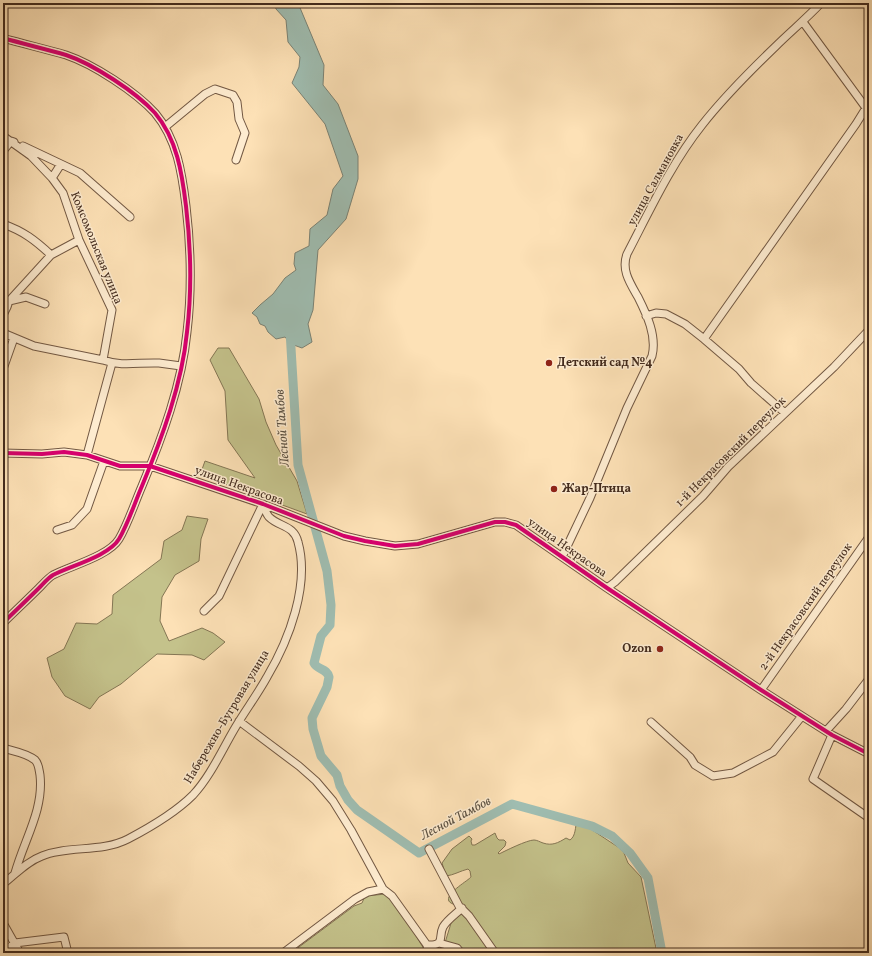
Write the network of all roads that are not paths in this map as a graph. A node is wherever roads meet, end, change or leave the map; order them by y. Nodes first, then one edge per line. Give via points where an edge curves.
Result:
1 (821, 3) edge
2 (803, 22) junction
3 (3, 38) edge
4 (868, 107) edge
5 (165, 127) junction
6 (3, 136) edge
7 (11, 141) junction
8 (3, 151) edge
9 (236, 160) dead end
10 (61, 164) junction
11 (52, 178) junction
12 (130, 217) dead end
13 (3, 224) edge
14 (79, 240) junction
15 (51, 255) junction
16 (6, 303) edge
17 (45, 304) dead end
18 (3, 315) edge
19 (646, 316) junction
20 (3, 333) edge
21 (868, 333) edge
22 (14, 338) junction
23 (704, 339) junction
24 (103, 360) junction
25 (112, 364) junction
26 (181, 366) junction
27 (3, 369) edge
28 (785, 413) junction
29 (3, 453) edge
30 (87, 455) junction
31 (104, 461) junction
32 (150, 466) junction
33 (262, 504) junction
34 (57, 530) dead end
35 (869, 537) edge
36 (562, 557) junction
37 (607, 588) junction
38 (204, 611) dead end
39 (3, 623) edge
40 (869, 678) edge
41 (761, 690) junction
42 (802, 716) junction
43 (239, 721) junction
44 (652, 722) dead end
45 (829, 733) junction
46 (3, 748) edge
47 (869, 754) edge
48 (869, 818) edge
49 (429, 849) dead end
50 (15, 873) junction
51 (3, 884) edge
52 (383, 889) junction
53 (462, 908) junction
54 (3, 923) edge
55 (15, 943) junction
56 (438, 943) junction
57 (427, 945) junction
58 (3, 952) edge
59 (20, 953) edge
60 (68, 953) edge
61 (283, 953) edge
62 (426, 953) edge
63 (461, 953) edge
64 (495, 953) edge

1 - 2 street, улица Салмановка
2 - 4 street
2 - 19 street, улица Салмановка via 722,100 685,147 662,186 625,262 626,274
3 - 5 street via 83,62 139,97
4 - 23 street
5 - 9 street via 205,94 215,89 228,92 233,95 239,119 246,133
5 - 26 street via 182,174 189,236 190,297
6 - 7 street, Комсомольская улица
7 - 8 street
7 - 10 street, Комсомольская улица
7 - 11 street, Комсомольская улица via 31,156
10 - 11 street
10 - 12 street, Комсомольская улица via 80,173
11 - 14 street, Комсомольская улица via 63,193
13 - 15 street via 20,230
14 - 15 street
14 - 24 street, Комсомольская улица via 112,310
15 - 16 street
16 - 17 street via 26,297
16 - 18 street
19 - 23 street via 656,313 670,315
19 - 36 street, улица Салмановка via 653,338 652,356
20 - 22 street
21 - 28 street, 1-й Некрасовский переулок
22 - 24 street via 34,346
22 - 27 street
23 - 28 street
24 - 25 street
25 - 26 street via 160,363
25 - 30 street
26 - 32 street via 173,403
28 - 37 street, 1-й Некрасовский переулок
29 - 30 street, улица Некрасова via 64,452
30 - 31 street, улица Некрасова
31 - 32 street, улица Некрасова via 120,466
31 - 34 street via 87,509 72,525
32 - 33 street, улица Некрасова
32 - 39 street via 118,540 104,552 52,576
33 - 36 street, улица Некрасова via 344,536 395,546 418,544 495,522 505,522 516,525
33 - 38 street via 219,596
33 - 43 street, Набережно-Бугровая улица via 269,517 294,533 298,540 302,571 301,589 281,650 268,676
35 - 41 street, 2-й Некрасовский переулок
36 - 37 street, улица Некрасова
37 - 41 street, улица Некрасова
40 - 45 street
41 - 42 street, улица Некрасова
42 - 44 street via 773,752 733,773 713,776 695,765 690,757
42 - 45 street, улица Некрасова
43 - 50 street, Набережно-Бугровая улица via 200,786 183,804 117,844 49,854 26,864
43 - 52 street via 316,781 352,830
45 - 47 street, улица Некрасова
45 - 48 street via 813,779
46 - 50 street via 27,756 39,767 38,810
49 - 53 street
50 - 51 street, Набережно-Бугровая улица
52 - 57 street via 392,896
52 - 61 street via 368,892 355,899
53 - 56 street via 443,927
53 - 64 street
54 - 55 street
55 - 58 street
55 - 59 street
55 - 60 street via 64,937
56 - 57 street via 433,946
56 - 63 street via 457,948
57 - 62 street

